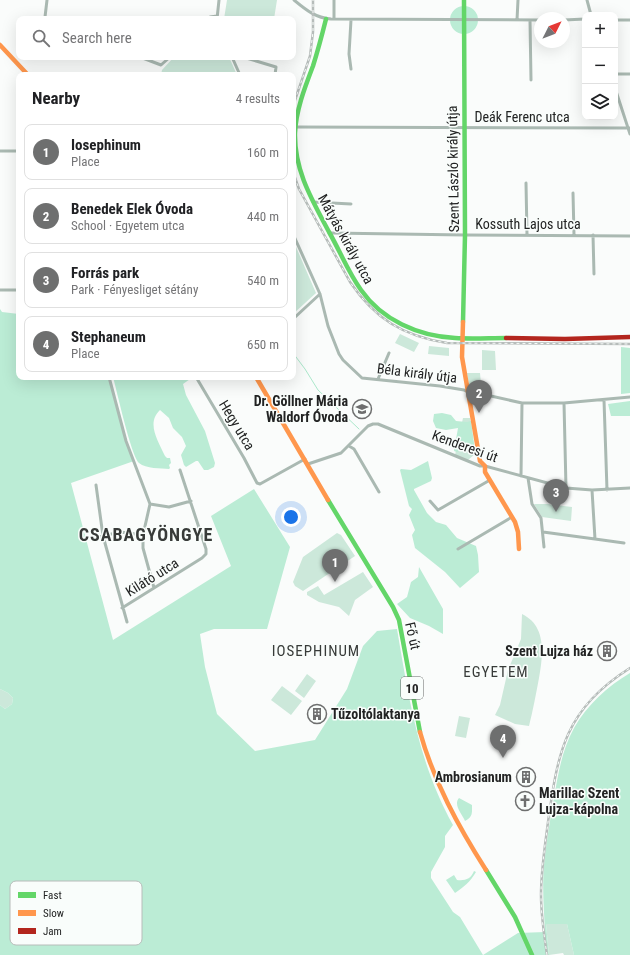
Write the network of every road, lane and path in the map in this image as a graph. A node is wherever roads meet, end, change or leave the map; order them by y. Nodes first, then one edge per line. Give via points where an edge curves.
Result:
1 (47, 0) edge
2 (219, 0) edge
3 (294, 0) edge
4 (334, 0) edge
5 (464, 0) edge
6 (518, 0) edge
7 (587, 0) edge
8 (590, 12) edge
9 (45, 16) edge
10 (217, 16) edge
11 (326, 19) junction
12 (334, 20) junction
13 (350, 20) junction
14 (464, 20) junction
15 (517, 20) junction
16 (530, 20) junction
17 (534, 20) edge
18 (570, 20) edge
19 (582, 20) edge
20 (618, 20) edge
21 (630, 20) edge
22 (0, 45) edge
23 (148, 60) edge
24 (167, 60) edge
25 (233, 60) edge
26 (253, 60) edge
27 (351, 69) dead end
28 (25, 72) edge
29 (239, 72) edge
30 (275, 72) edge
31 (618, 74) edge
32 (630, 74) edge
33 (531, 80) dead end
34 (618, 97) edge
35 (296, 122) edge
36 (296, 127) edge
37 (463, 128) junction
38 (629, 128) edge
39 (630, 134) edge
40 (296, 137) edge
41 (0, 151) edge
42 (16, 151) edge
43 (526, 183) dead end
44 (573, 193) dead end
45 (313, 202) junction
46 (351, 204) dead end
47 (330, 233) junction
48 (465, 235) junction
49 (527, 235) junction
50 (574, 235) junction
51 (593, 236) junction
52 (630, 236) edge
53 (296, 241) edge
54 (594, 274) dead end
55 (0, 290) edge
56 (16, 290) edge
57 (320, 294) junction
58 (296, 316) edge
59 (630, 337) edge
60 (462, 338) junction
61 (389, 353) dead end
62 (378, 379) junction
63 (110, 380) edge
64 (198, 380) edge
65 (258, 380) edge
66 (468, 392) junction
67 (630, 397) edge
68 (604, 400) junction
69 (522, 403) junction
70 (564, 403) junction
71 (349, 446) junction
72 (305, 459) junction
73 (480, 460) junction
74 (308, 464) junction
75 (472, 464) junction
76 (485, 466) junction
77 (180, 470) dead end
78 (521, 476) junction
79 (528, 478) junction
80 (490, 480) junction
81 (96, 485) dead end
82 (566, 488) junction
83 (630, 488) edge
84 (592, 490) junction
85 (607, 490) junction
86 (379, 492) dead end
87 (191, 501) junction
88 (430, 501) dead end
89 (150, 504) junction
90 (512, 517) junction
91 (543, 532) junction
92 (143, 535) junction
93 (103, 536) junction
94 (95, 538) dead end
95 (595, 539) junction
96 (624, 543) dead end
97 (544, 547) dead end
98 (458, 549) dead end
99 (519, 549) dead end
100 (154, 588) junction
101 (122, 608) junction
102 (126, 622) dead end
103 (532, 955) edge

1 - 9 street
2 - 10 street
3 - 11 street via 312,14
4 - 12 street
5 - 14 street, Szent László király útja
6 - 15 street
7 - 8 street
11 - 12 street
11 - 35 street, Mátyás király utca via 302,93
12 - 13 street
13 - 14 street
13 - 27 street
14 - 15 street
14 - 37 street, Szent László király útja
15 - 16 street
16 - 17 street
16 - 33 street
18 - 19 street
20 - 21 street
22 - 28 street
23 - 24 street via 161,65
25 - 29 street
26 - 30 street via 276,67
31 - 32 street
34 - 38 street
36 - 37 street, Deák Ferenc utca
37 - 38 street, Deák Ferenc utca
37 - 48 street, Szent László király útja
38 - 39 street
40 - 45 street, Mátyás király utca via 299,166
41 - 42 street
43 - 49 street
44 - 50 street
45 - 46 street
45 - 47 street, Mátyás király utca
47 - 48 street, Kossuth Lajos utca
47 - 60 street, Mátyás király utca via 356,284 372,304 387,316 399,324 414,329 440,336
48 - 49 street, Kossuth Lajos utca
48 - 60 street, Szent László király útja
49 - 50 street, Kossuth Lajos utca
50 - 51 street, Kossuth Lajos utca
51 - 52 street, Kossuth Lajos utca
51 - 54 street
53 - 57 street, Béla király útja
55 - 56 street
57 - 58 street
57 - 62 street, Béla király útja via 330,332 343,360 362,378
59 - 60 street, Mátyás király utca
60 - 66 street, Szent László király útja
61 - 62 street
62 - 66 street, Béla király útja
63 - 89 street via 126,442
64 - 72 street, Hegy utca via 258,484
65 - 72 street, Fő út / 10
66 - 69 street, Béla király útja
66 - 73 street, Szent László király útja
67 - 68 street, Béla király útja
68 - 70 street, Béla király útja
68 - 85 street
69 - 70 street, Béla király útja
69 - 78 street
70 - 82 street
71 - 74 street, Kenderesi út via 341,453
71 - 75 street, Kenderesi út via 368,426 378,424
71 - 86 street via 354,450
72 - 74 street, Fő út / 10
73 - 75 street
73 - 76 street
74 - 103 street, Fő út / 10 via 399,620 419,728 442,791 457,822 514,914
75 - 76 street, Kenderesi út
76 - 78 street, Kenderesi út
76 - 80 street via 485,472
77 - 87 street, Kilátó utca
78 - 79 street, Kenderesi út
79 - 82 street, Kenderesi út
79 - 91 street via 532,504 541,518
80 - 88 street via 438,510
80 - 90 street
81 - 93 street
82 - 84 street, Kenderesi út
83 - 85 street, Kenderesi út
84 - 85 street, Kenderesi út
84 - 95 street
87 - 89 street via 169,507
87 - 100 street, Kilátó utca via 206,554
89 - 92 street
90 - 98 street
90 - 99 street via 518,532
91 - 95 street
91 - 97 street
92 - 93 street via 120,532
92 - 100 street via 143,548
93 - 94 street
93 - 101 street
95 - 96 street
100 - 101 street, Kilátó utca
101 - 102 street

